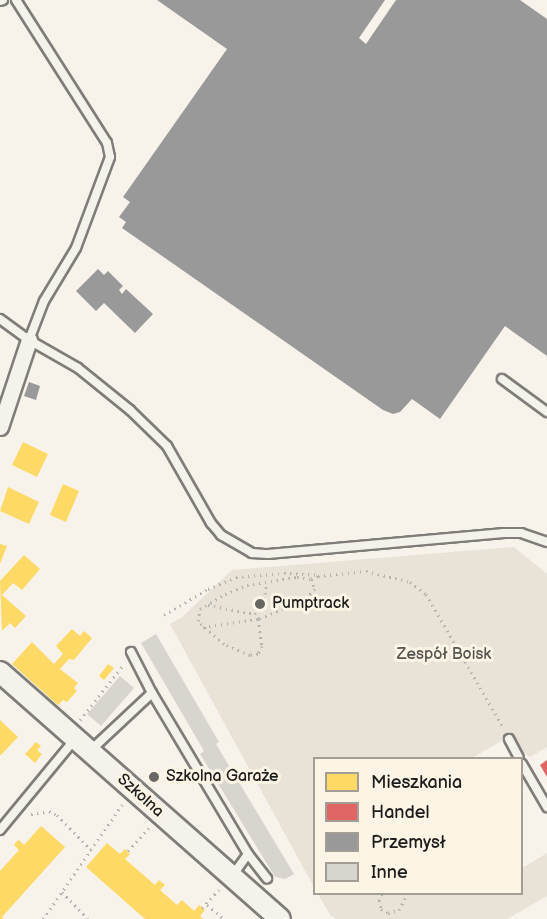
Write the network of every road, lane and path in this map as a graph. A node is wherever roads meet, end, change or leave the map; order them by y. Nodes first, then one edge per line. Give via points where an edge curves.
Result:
1 (16, 0) edge
2 (0, 319) edge
3 (29, 340) junction
4 (502, 379) dead end
5 (547, 412) edge
6 (0, 427) edge
7 (547, 542) edge
8 (318, 576) junction
9 (311, 579) junction
10 (266, 584) junction
11 (206, 605) junction
12 (255, 614) junction
13 (164, 615) dead end
14 (258, 619) junction
15 (202, 627) junction
16 (131, 652) joint
17 (0, 672) edge
18 (152, 693) junction
19 (81, 738) junction
20 (509, 739) joint
21 (518, 757) edge
22 (523, 766) edge
23 (123, 804) dead end
24 (547, 807) edge
25 (21, 817) dead end
26 (150, 828) dead end
27 (0, 830) edge
28 (91, 850) junction
29 (128, 851) dead end
30 (248, 854) junction
31 (267, 878) dead end
32 (225, 884) junction
33 (62, 892) junction
34 (382, 895) edge
35 (407, 895) edge
36 (206, 904) junction
37 (202, 908) dead end
38 (222, 918) edge
39 (43, 919) edge
40 (88, 919) edge
41 (280, 919) edge

1 - 3 lane via 107,143 110,157 76,248 44,301
2 - 3 lane
3 - 6 street
3 - 7 lane via 78,368 167,446 211,523 221,535 252,553 521,532
4 - 5 lane
8 - 9 path
8 - 13 path via 284,573 236,577
8 - 20 path via 366,571 410,582 426,594
9 - 10 path via 297,577
9 - 14 path via 315,585 312,595
10 - 11 path via 247,585
10 - 12 path
11 - 12 path
11 - 15 path via 197,615
12 - 14 path
14 - 15 path
14 - 15 path via 262,646 254,656 224,644
16 - 18 lane
16 - 19 path
17 - 19 street, Szkolna
18 - 19 lane
18 - 30 lane
19 - 27 lane
19 - 32 street, Szkolna
20 - 21 lane
22 - 24 lane
23 - 28 path
25 - 28 path via 52,813
26 - 29 path
28 - 33 path
30 - 31 lane
30 - 32 lane
32 - 36 path
32 - 41 street, Szkolna
33 - 39 path
33 - 40 path
34 - 35 path via 381,909 388,913 399,909
36 - 37 path
36 - 38 path

